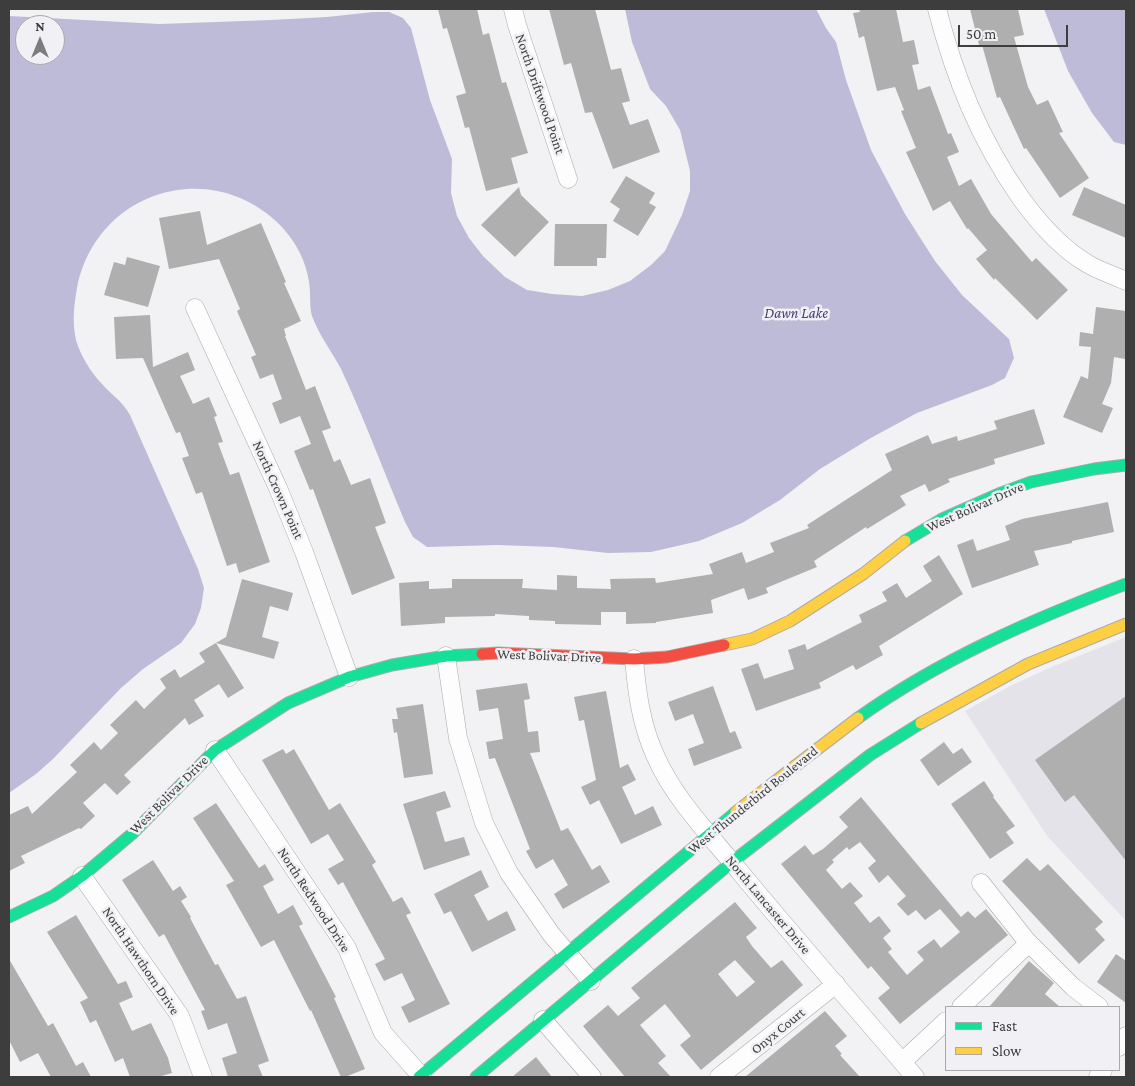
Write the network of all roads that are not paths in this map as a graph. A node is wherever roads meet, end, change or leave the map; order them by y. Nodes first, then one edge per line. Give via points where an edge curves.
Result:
1 (513, 9) edge
2 (937, 9) edge
3 (568, 179) dead end
4 (1126, 281) edge
5 (195, 308) dead end
6 (1126, 465) edge
7 (1126, 584) edge
8 (1126, 624) edge
9 (446, 656) junction
10 (634, 659) junction
11 (349, 677) junction
12 (215, 750) junction
13 (710, 835) junction
14 (732, 862) junction
15 (82, 876) junction
16 (981, 883) dead end
17 (9, 917) edge
18 (1029, 944) junction
19 (568, 952) junction
20 (591, 981) junction
21 (836, 984) junction
22 (962, 1006) edge
23 (1098, 1006) edge
24 (543, 1020) junction
25 (945, 1022) edge
26 (902, 1062) junction
27 (203, 1077) edge
28 (421, 1077) edge
29 (476, 1077) edge
30 (592, 1077) edge
31 (720, 1077) edge
32 (915, 1077) edge

1 - 3 street, North Driftwood Point
2 - 4 street via 959,82 979,130 1005,174 1035,217 1066,248 1088,264
5 - 11 street, North Crown Point via 278,488
6 - 10 street, West Bolivar Drive via 1031,482 942,519 906,540 818,604 752,639 667,657
7 - 13 street, West Thunderbird Boulevard via 989,643 885,700 787,770
8 - 14 street via 1028,664 920,722 840,776
9 - 10 street, West Bolivar Drive via 498,653
9 - 11 street, West Bolivar Drive via 392,665
9 - 19 street via 458,738 484,823 509,874 551,934
10 - 13 street, North Lancaster Drive via 644,728 655,756 671,785
11 - 12 street, West Bolivar Drive via 288,704
12 - 15 street, West Bolivar Drive via 133,833
12 - 28 street, North Redwood Drive via 347,948 383,1033
13 - 14 street, North Lancaster Drive
13 - 19 street, West Thunderbird Boulevard
14 - 20 street
14 - 21 street, North Lancaster Drive
15 - 17 street, West Bolivar Drive via 53,896
15 - 27 street, North Hawthorn Drive via 180,1016
16 - 18 street
18 - 22 street
18 - 23 street
19 - 20 street
19 - 28 street, West Thunderbird Boulevard
20 - 24 street
21 - 26 street, North Lancaster Drive
21 - 31 street, Onyx Court
24 - 29 street
24 - 30 street
25 - 26 street
26 - 32 street, North Lancaster Drive

